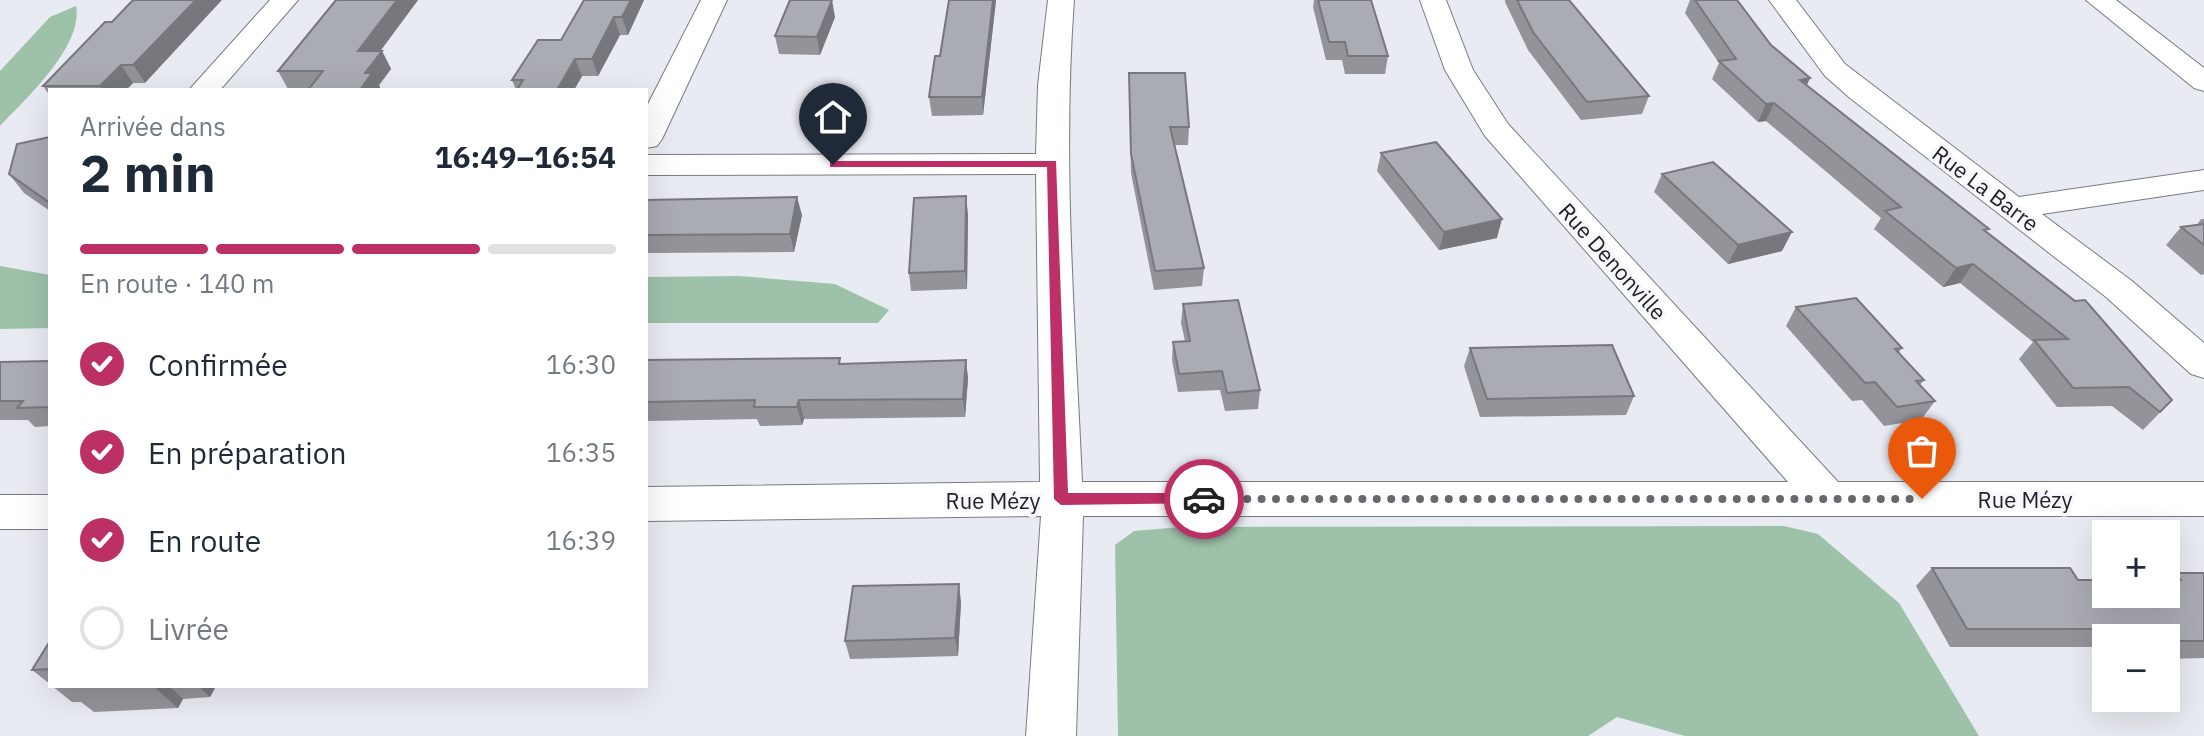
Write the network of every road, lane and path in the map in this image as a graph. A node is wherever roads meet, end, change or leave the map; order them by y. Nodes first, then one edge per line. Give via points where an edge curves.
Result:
1 (285, 0) edge
2 (714, 0) edge
3 (1061, 0) edge
4 (1433, 0) edge
5 (1782, 0) edge
6 (2099, 0) edge
7 (2204, 82) edge
8 (206, 88) edge
9 (648, 135) edge
10 (1052, 164) junction
11 (648, 165) edge
12 (2204, 180) edge
13 (2013, 208) junction
14 (2204, 364) edge
15 (1061, 499) junction
16 (1828, 499) junction
17 (2204, 499) edge
18 (648, 504) edge
19 (0, 512) edge
20 (48, 512) edge
21 (1051, 736) edge

1 - 8 street
2 - 9 street
3 - 10 street
4 - 16 street, Rue Denonville via 1459,70 1496,129
5 - 13 street, Rue La Barre via 1817,49 1860,92
6 - 7 street
10 - 11 street
10 - 15 street
12 - 13 street
13 - 14 street, Rue La Barre via 2119,289
15 - 16 street, Rue Mézy
15 - 18 street, Rue Mézy
15 - 21 street via 1062,582
16 - 17 street, Rue Mézy
19 - 20 street

